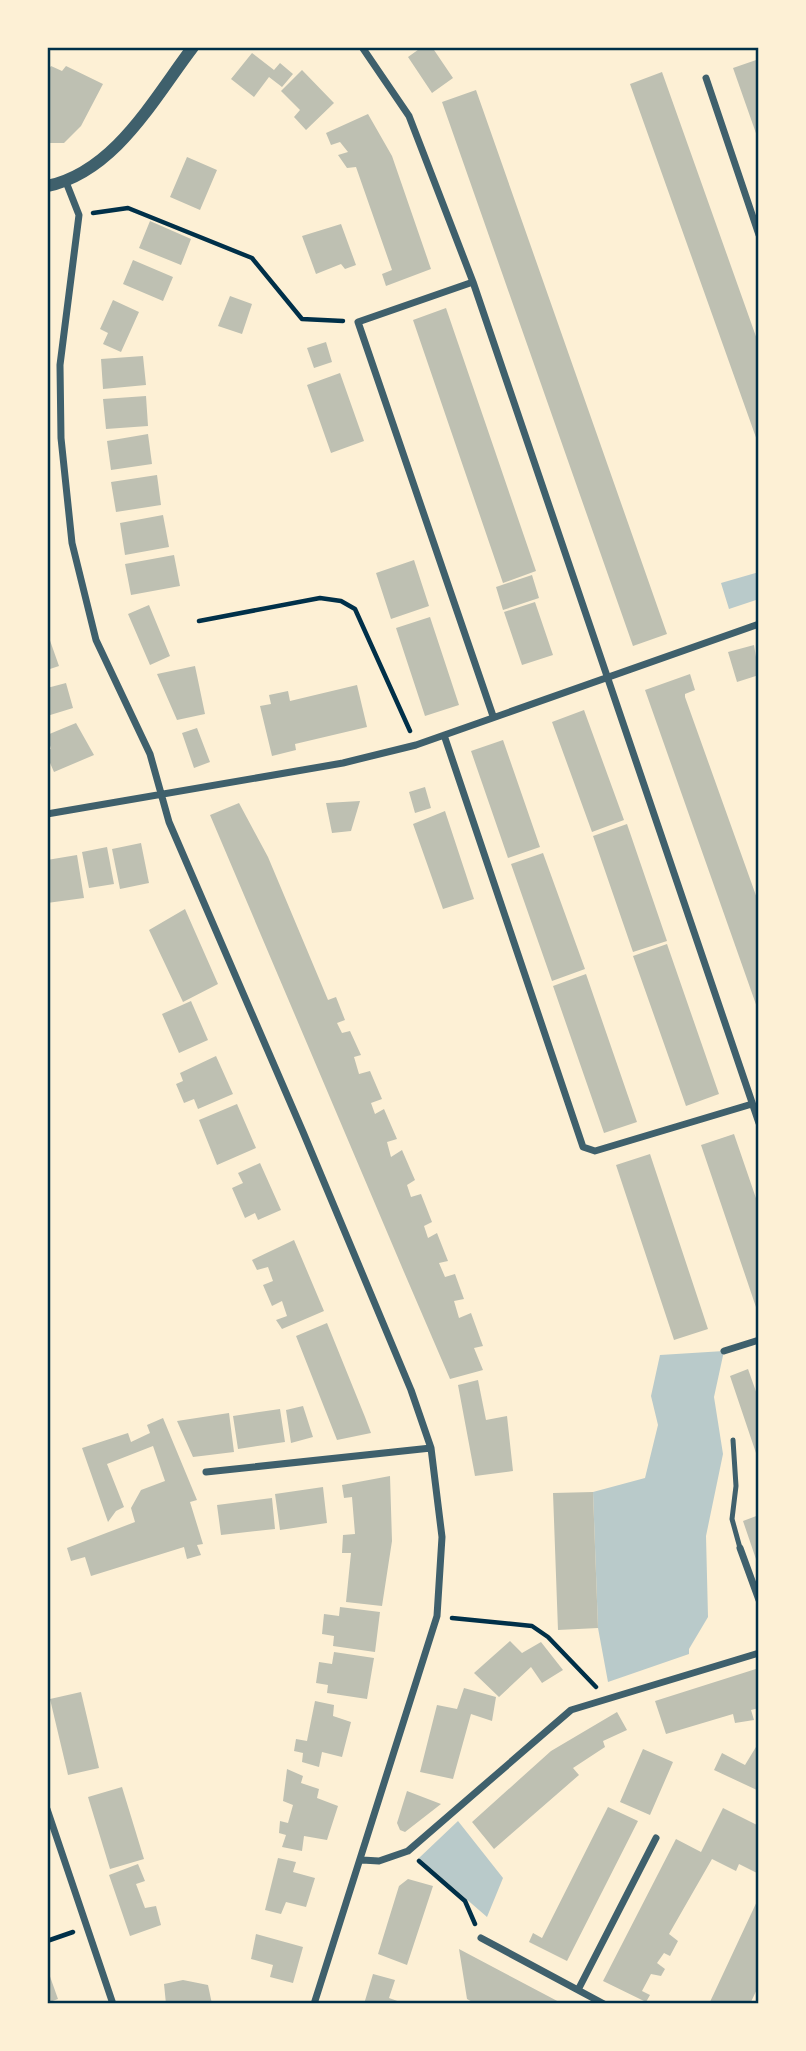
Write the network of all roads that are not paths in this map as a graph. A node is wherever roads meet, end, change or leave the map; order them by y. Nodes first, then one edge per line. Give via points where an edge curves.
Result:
1 (193, 47) edge
2 (362, 47) edge
3 (706, 78) dead end
4 (66, 182) junction
5 (47, 186) edge
6 (759, 235) edge
7 (473, 282) junction
8 (759, 624) edge
9 (606, 677) junction
10 (493, 716) junction
11 (444, 735) junction
12 (161, 793) junction
13 (47, 814) edge
14 (752, 1104) junction
15 (759, 1123) edge
16 (759, 1340) edge
17 (724, 1350) dead end
18 (733, 1440) dead end
19 (431, 1448) junction
20 (206, 1472) dead end
21 (740, 1548) joint
22 (759, 1600) edge
23 (759, 1653) edge
24 (47, 1809) edge
25 (656, 1838) dead end
26 (362, 1860) junction
27 (481, 1938) road end
28 (578, 1990) junction
29 (113, 2004) edge
30 (314, 2004) edge
31 (604, 2004) edge

1 - 4 street via 102,160
2 - 7 street via 409,116
3 - 6 street
4 - 5 street
4 - 12 street via 79,215 60,365 61,438 72,543 96,640 150,754
7 - 9 street
7 - 10 street via 358,322
8 - 9 street
9 - 10 street
9 - 14 street
10 - 11 street
11 - 12 street via 343,763
11 - 14 street via 583,1147 594,1151
12 - 13 street
12 - 19 street via 169,822 406,1377
14 - 15 street
16 - 17 street
18 - 21 lane via 736,1486 732,1519
19 - 20 street
19 - 26 street via 442,1537 437,1616
21 - 22 street
23 - 26 street via 571,1710 408,1851 379,1861
24 - 29 street
25 - 28 street
26 - 30 street
27 - 28 street
28 - 31 street

